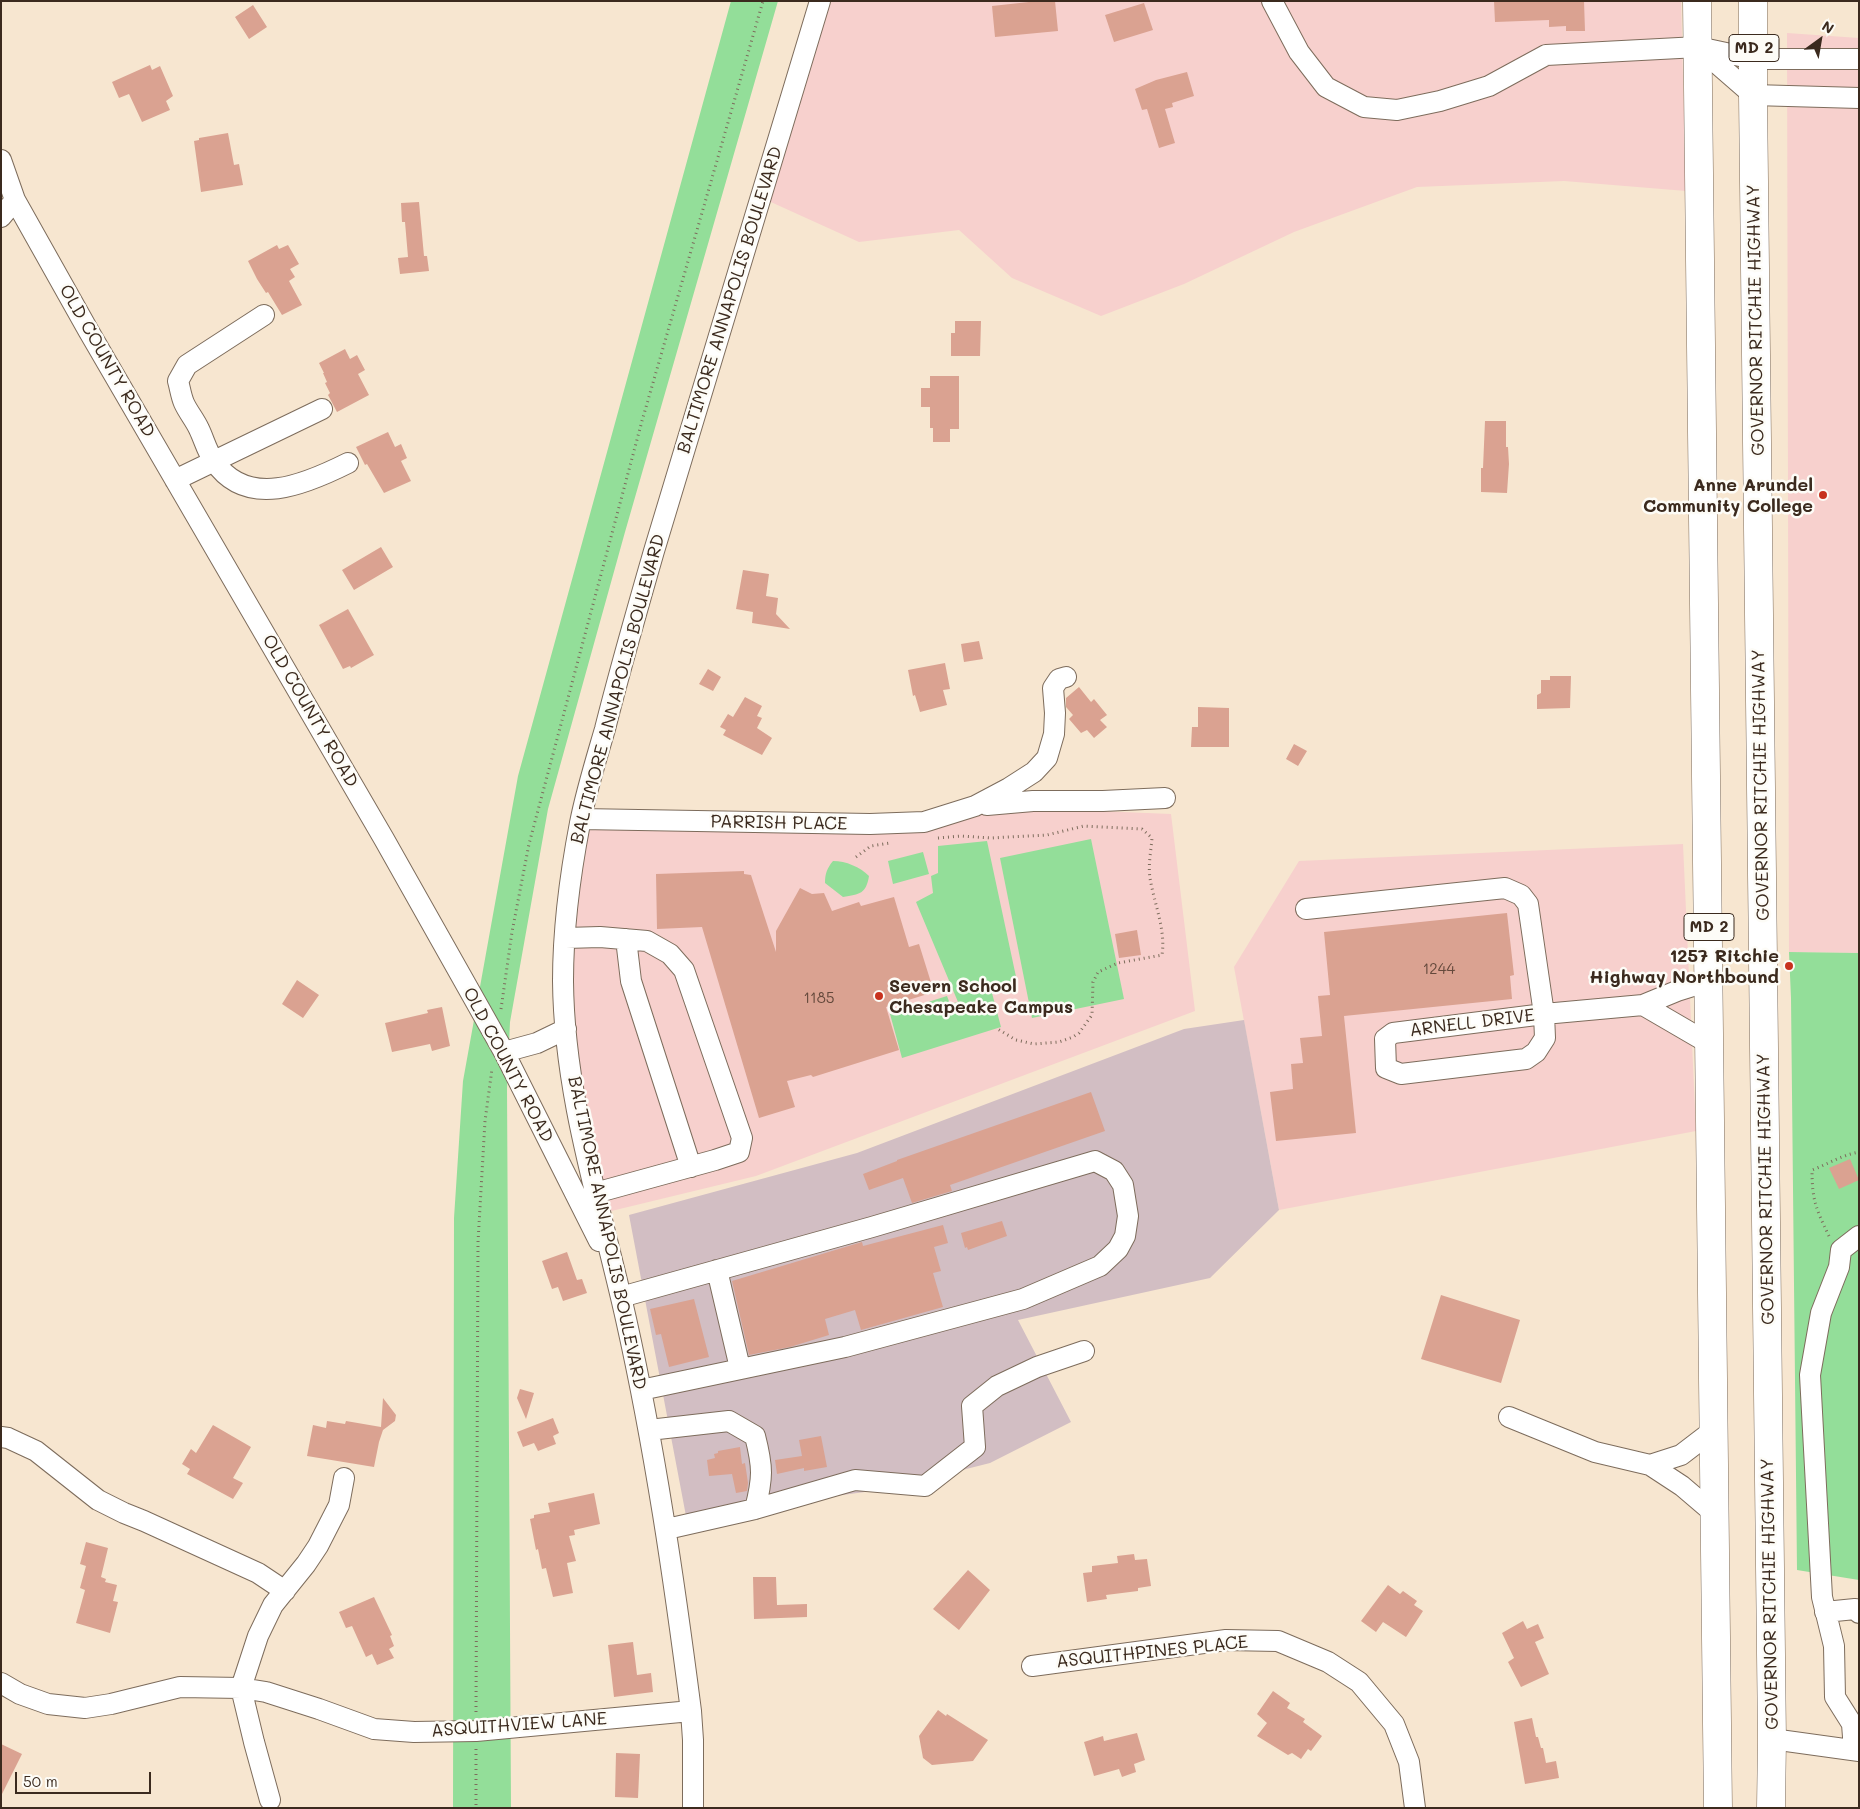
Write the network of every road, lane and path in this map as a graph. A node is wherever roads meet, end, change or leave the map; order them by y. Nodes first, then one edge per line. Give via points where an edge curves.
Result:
1 (763, 1) edge
2 (820, 1) edge
3 (1272, 1) edge
4 (1697, 1) edge
5 (1753, 1) edge
6 (1698, 47) junction
7 (1754, 59) junction
8 (1859, 59) edge
9 (1753, 95) junction
10 (1859, 98) edge
11 (1, 160) edge
12 (15, 200) junction
13 (1, 217) edge
14 (264, 315) dead end
15 (322, 409) dead end
16 (214, 461) junction
17 (348, 463) dead end
18 (175, 480) junction
19 (1066, 677) dead end
20 (1164, 798) dead end
21 (975, 806) junction
22 (581, 819) junction
23 (935, 838) dead end
24 (895, 842) dead end
25 (856, 857) dead end
26 (1306, 909) dead end
27 (566, 938) junction
28 (626, 939) junction
29 (1709, 981) junction
30 (1644, 1005) junction
31 (500, 1013) dead end
32 (1544, 1014) junction
33 (996, 1028) dead end
34 (566, 1029) junction
35 (1710, 1044) junction
36 (498, 1058) junction
37 (1859, 1152) edge
38 (691, 1167) junction
39 (594, 1193) junction
40 (1859, 1236) edge
41 (1841, 1250) junction
42 (613, 1266) junction
43 (717, 1270) junction
44 (621, 1297) junction
45 (1084, 1351) dead end
46 (740, 1368) junction
47 (641, 1390) junction
48 (1509, 1417) dead end
49 (1715, 1429) junction
50 (649, 1430) junction
51 (1, 1436) edge
52 (1650, 1465) junction
53 (344, 1478) dead end
54 (755, 1509) junction
55 (1716, 1515) junction
56 (666, 1529) junction
57 (284, 1591) junction
58 (1825, 1612) junction
59 (1859, 1613) edge
60 (1032, 1666) dead end
61 (1, 1683) edge
62 (242, 1688) junction
63 (691, 1711) junction
64 (1855, 1720) edge
65 (476, 1731) junction
66 (1772, 1739) junction
67 (1856, 1751) edge
68 (270, 1800) dead end
69 (476, 1808) edge
70 (693, 1808) edge
71 (1415, 1808) edge
72 (1718, 1808) edge
73 (1770, 1808) edge

1 - 31 path via 642,421 529,844
2 - 22 street, BALTIMORE ANNAPOLIS BOULEVARD via 646,576
3 - 6 street via 1299,52 1326,87 1364,107 1397,110 1440,101 1489,86 1546,56
4 - 6 highway, MD 2
5 - 7 highway, GOVERNOR RITCHIE HIGHWAY / MD 2
6 - 7 street
6 - 9 street
6 - 29 highway, MD 2
7 - 8 street
7 - 9 highway, GOVERNOR RITCHIE HIGHWAY / MD 2
9 - 10 street
9 - 66 highway, GOVERNOR RITCHIE HIGHWAY / MD 2
11 - 12 street, OLD COUNTY ROAD
12 - 13 street
12 - 18 street, OLD COUNTY ROAD
14 - 16 street via 187,365 178,381 184,402
15 - 16 street
16 - 17 street via 232,480 254,488 285,488 316,479
16 - 18 street
18 - 36 street, OLD COUNTY ROAD via 384,839
19 - 21 street via 1053,688 1054,734 1048,758 1010,788
20 - 21 street via 1033,800
21 - 22 street, PARRISH PLACE via 924,822 870,824
22 - 27 street, BALTIMORE ANNAPOLIS BOULEVARD
23 - 33 path via 1041,835 1084,826 1142,829 1152,838 1150,875 1164,946 1162,955 1118,963 1098,972 1093,982 1092,1015 1073,1037 1034,1044 1016,1040
24 - 25 path via 871,846
26 - 32 street via 1504,888 1520,895 1528,904
27 - 28 street
27 - 34 street, BALTIMORE ANNAPOLIS BOULEVARD via 563,982
28 - 38 street via 631,981
28 - 38 street via 647,941 670,954 684,970 742,1138 739,1152
29 - 30 street, ARNELL DRIVE
29 - 35 highway, MD 2
30 - 32 street, ARNELL DRIVE
30 - 35 street
32 - 32 street, ARNELL DRIVE via 1545,1038 1536,1052 1526,1058 1401,1074 1386,1068 1385,1039 1393,1033
34 - 36 street
34 - 39 street, BALTIMORE ANNAPOLIS BOULEVARD via 577,1111
35 - 49 highway, MD 2
36 - 42 street, OLD COUNTY ROAD via 545,1132
36 - 65 path via 485,1121 478,1242
37 - 41 path via 1812,1170 1815,1206 1831,1240
38 - 39 street
39 - 42 street, BALTIMORE ANNAPOLIS BOULEVARD
40 - 41 street
41 - 58 street via 1839,1267 1821,1313 1810,1375
42 - 44 street, BALTIMORE ANNAPOLIS BOULEVARD
43 - 44 street
43 - 46 street
43 - 46 street via 1095,1161 1114,1171 1123,1185 1128,1216 1125,1236 1118,1249 1100,1266 1023,1300 845,1346
44 - 47 street, BALTIMORE ANNAPOLIS BOULEVARD
45 - 54 street via 1037,1367 997,1386 972,1406 975,1447 925,1486 855,1480
46 - 47 street
47 - 50 street, BALTIMORE ANNAPOLIS BOULEVARD
48 - 52 street via 1595,1452
49 - 52 street via 1681,1456
49 - 55 highway, MD 2
50 - 54 street via 729,1421 754,1436 761,1460 761,1486
50 - 56 street, BALTIMORE ANNAPOLIS BOULEVARD
51 - 57 street via 36,1450 98,1500 258,1573
52 - 55 street via 1682,1486
53 - 57 street via 339,1505 318,1546
54 - 56 street
55 - 72 highway, MD 2
56 - 63 street, BALTIMORE ANNAPOLIS BOULEVARD
57 - 62 street via 273,1605 258,1636
58 - 59 street via 1855,1609
58 - 64 street via 1834,1646 1835,1697
60 - 71 street, ASQUITHPINES PLACE via 1226,1640 1278,1641 1328,1662 1359,1682 1394,1724 1409,1762
61 - 62 street, ASQUITHVIEW LANE via 48,1704 85,1708 180,1687
62 - 65 street, ASQUITHVIEW LANE via 266,1692 374,1729
62 - 68 street
63 - 65 street, ASQUITHVIEW LANE
63 - 70 street, BALTIMORE ANNAPOLIS BOULEVARD
64 - 67 street
65 - 69 path
66 - 67 street
66 - 73 highway, GOVERNOR RITCHIE HIGHWAY / MD 2

